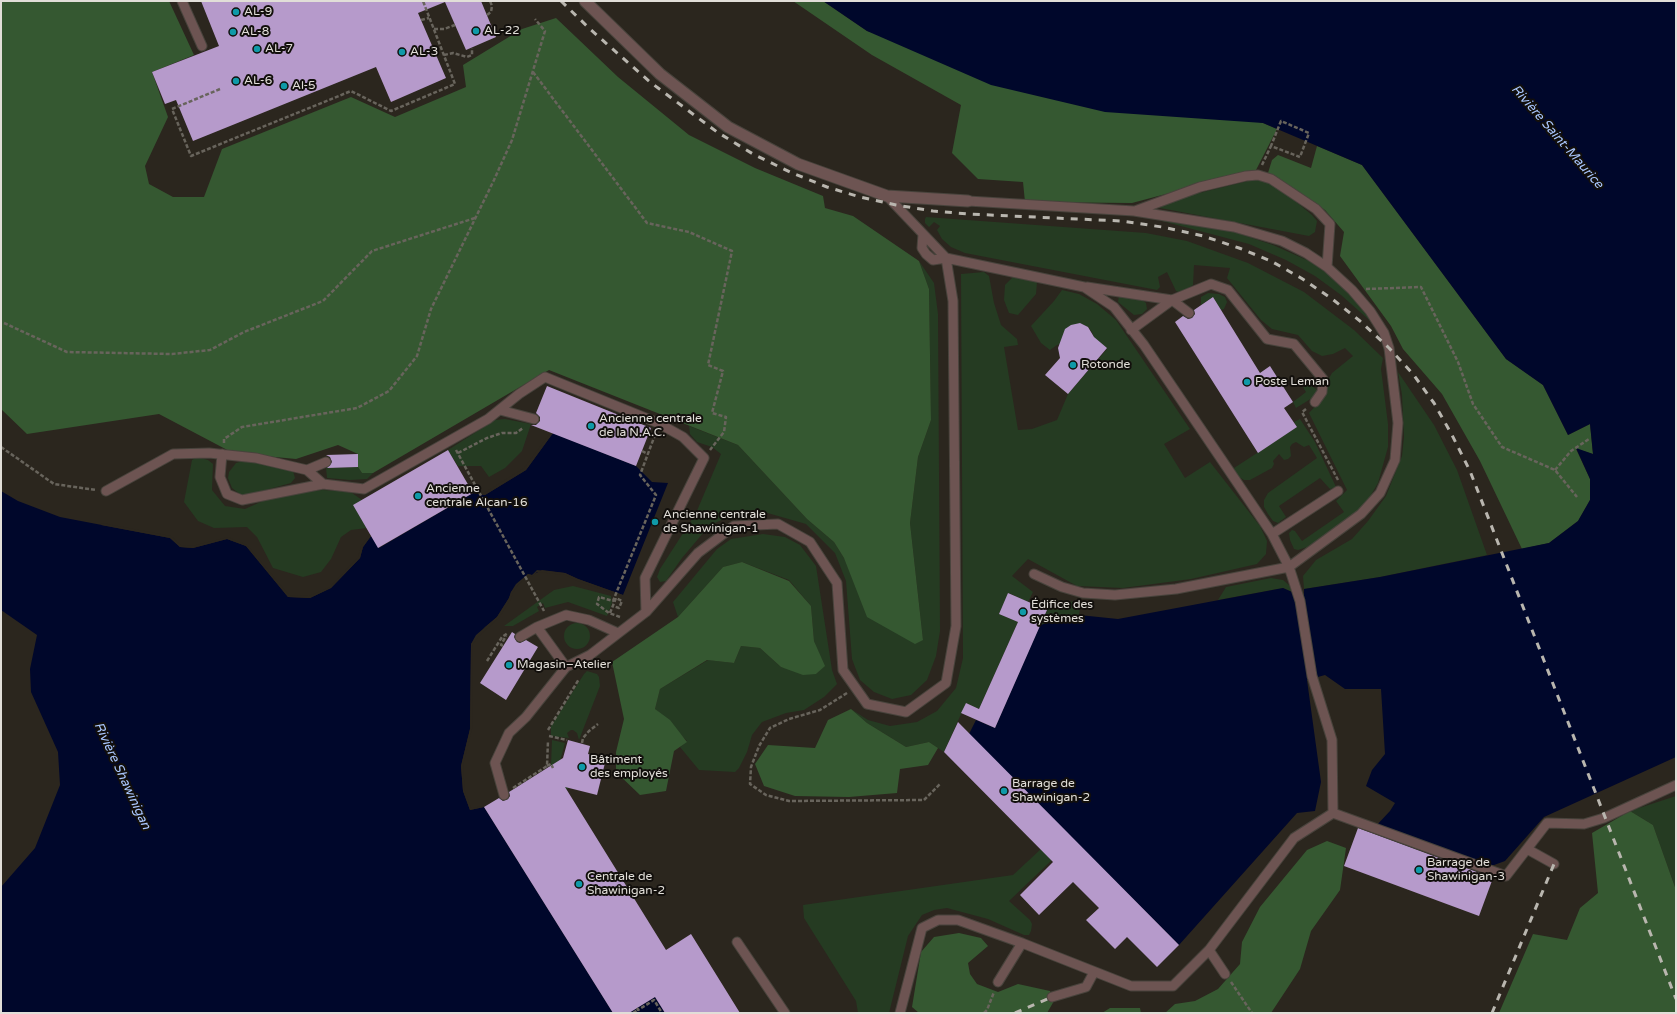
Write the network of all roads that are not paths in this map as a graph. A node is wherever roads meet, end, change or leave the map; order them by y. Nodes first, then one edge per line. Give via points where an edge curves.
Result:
1 (182, 1) edge
2 (586, 1) edge
3 (202, 46) dead end
4 (887, 196) junction
5 (968, 201) joint
6 (1134, 211) junction
7 (946, 258) junction
8 (1327, 267) junction
9 (1084, 287) junction
10 (1172, 300) junction
11 (1189, 313) dead end
12 (1131, 330) junction
13 (1315, 402) road end
14 (500, 410) junction
15 (534, 419) dead end
16 (222, 454) junction
17 (324, 464) dead end
18 (307, 470) junction
19 (323, 484) junction
20 (106, 491) road end
21 (1338, 491) road end
22 (1272, 534) junction
23 (1289, 567) junction
24 (1034, 574) dead end
25 (646, 612) junction
26 (538, 627) junction
27 (618, 633) junction
28 (520, 636) dead end
29 (566, 667) junction
30 (1676, 784) edge
31 (506, 793) road end
32 (1333, 812) junction
33 (1527, 849) junction
34 (1554, 864) dead end
35 (736, 942) dead end
36 (1022, 943) junction
37 (1209, 950) junction
38 (1094, 972) junction
39 (1225, 974) road end
40 (998, 982) road end
41 (1052, 997) dead end
42 (784, 1013) edge
43 (900, 1013) edge

1 - 3 lane
2 - 4 street via 660,74 728,127 798,164
4 - 5 street
4 - 7 lane
5 - 6 lane
6 - 8 lane via 1234,227 1282,241
6 - 8 lane via 1200,187 1258,175 1270,179 1316,209 1330,224
7 - 9 lane
7 - 25 lane via 953,301 956,618 946,683 906,712 867,704 843,670 837,583 810,542 778,524 734,526 698,553
8 - 23 lane via 1352,290 1384,332 1389,348 1398,423 1395,460 1380,494 1361,514
9 - 10 lane
9 - 12 lane via 1114,307
10 - 11 lane
10 - 12 lane
10 - 13 lane via 1210,284 1228,290 1267,339 1294,344 1323,379 1322,392
12 - 22 lane via 1144,345
14 - 15 lane
14 - 19 lane via 488,420 364,489
14 - 25 lane via 545,377 604,405 658,423 683,437 704,458 645,578
16 - 18 lane via 256,458
16 - 19 lane via 220,477 227,494 242,500
16 - 20 lane via 173,454
17 - 18 lane
18 - 19 lane
21 - 22 lane
22 - 23 lane
23 - 24 lane via 1176,589 1115,595 1083,593 1062,588
23 - 32 lane via 1300,601 1312,676 1332,740
25 - 27 lane
26 - 27 lane via 566,615 589,620
26 - 28 lane
26 - 29 lane
27 - 29 lane via 590,655
29 - 31 lane via 526,718 509,733 495,763
30 - 33 lane via 1604,818 1584,824 1547,824
32 - 33 lane via 1506,876
32 - 37 lane via 1294,838
33 - 34 lane
35 - 42 lane
36 - 38 lane
36 - 40 lane
36 - 43 lane via 958,920 938,920 922,928
37 - 38 lane via 1173,986 1131,986
37 - 39 lane
38 - 41 lane via 1086,987

